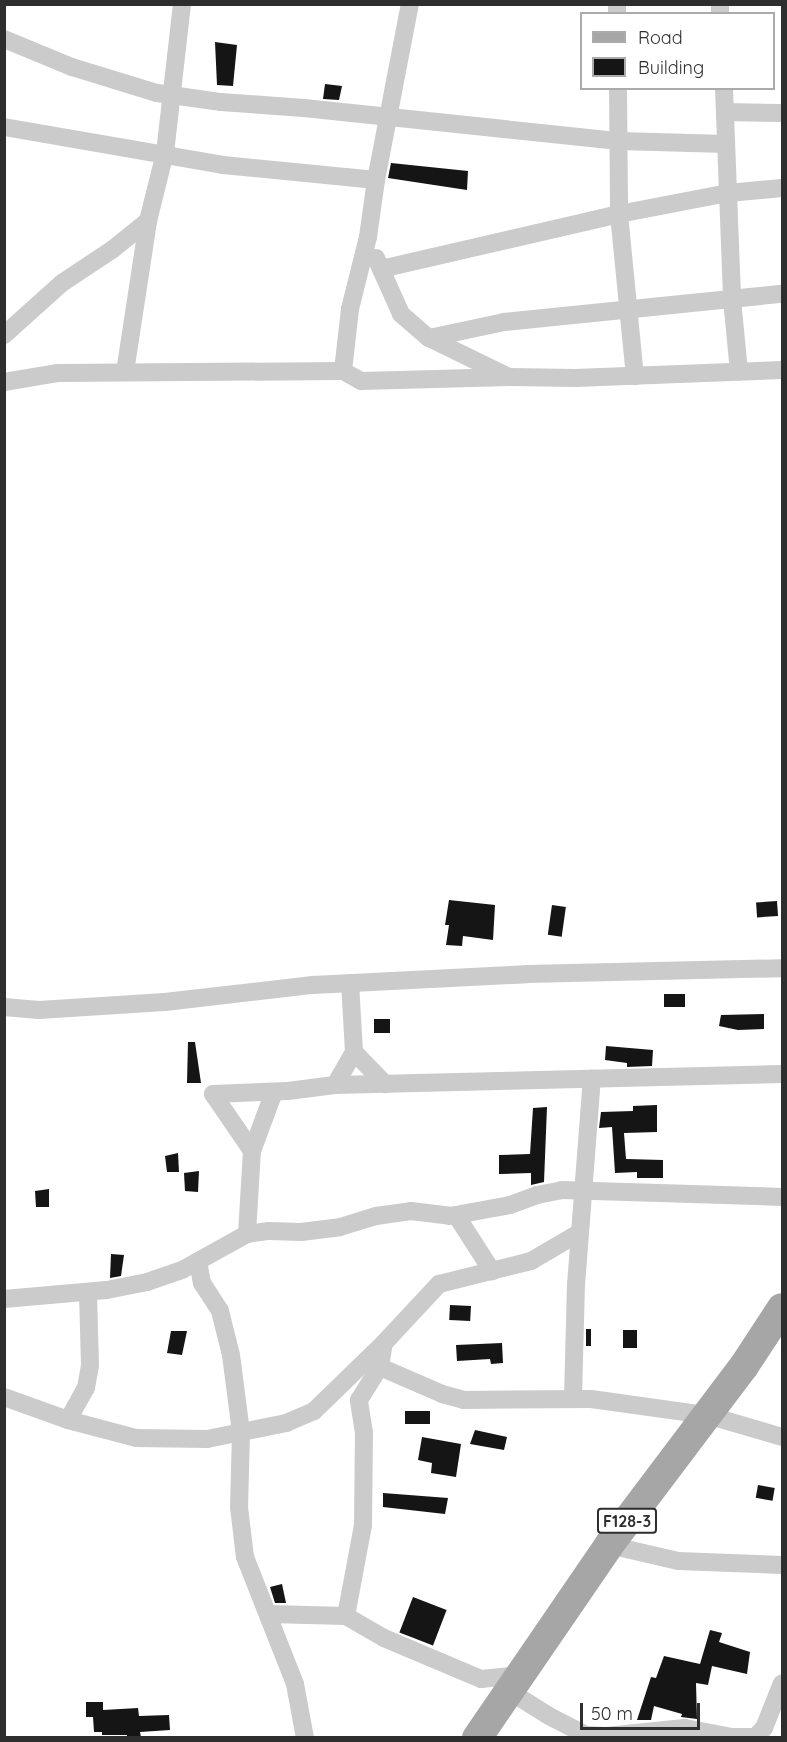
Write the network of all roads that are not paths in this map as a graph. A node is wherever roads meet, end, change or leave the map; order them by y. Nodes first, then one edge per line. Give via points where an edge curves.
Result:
1 (182, 4) edge
2 (410, 4) edge
3 (4, 39) edge
4 (618, 90) edge
5 (724, 90) edge
6 (173, 95) junction
7 (725, 112) junction
8 (783, 113) edge
9 (389, 116) junction
10 (4, 127) edge
11 (619, 141) junction
12 (726, 144) junction
13 (165, 153) junction
14 (376, 180) junction
15 (783, 188) edge
16 (728, 193) junction
17 (619, 214) junction
18 (148, 221) junction
19 (368, 237) junction
20 (381, 269) junction
21 (783, 294) edge
22 (732, 299) junction
23 (628, 309) junction
24 (4, 335) edge
25 (429, 338) junction
26 (783, 370) edge
27 (343, 371) junction
28 (125, 372) junction
29 (739, 372) junction
30 (635, 376) junction
31 (510, 377) junction
32 (4, 382) edge
33 (783, 968) edge
34 (350, 983) junction
35 (4, 1008) edge
36 (354, 1052) junction
37 (783, 1074) edge
38 (591, 1079) junction
39 (384, 1084) junction
40 (335, 1085) junction
41 (274, 1092) junction
42 (252, 1151) junction
43 (582, 1192) junction
44 (783, 1197) edge
45 (456, 1215) junction
46 (579, 1233) junction
47 (247, 1234) junction
48 (198, 1261) junction
49 (492, 1271) junction
50 (88, 1292) junction
51 (4, 1299) edge
52 (783, 1308) edge
53 (384, 1343) junction
54 (380, 1367) junction
55 (4, 1397) edge
56 (573, 1398) junction
57 (707, 1415) junction
58 (68, 1420) junction
59 (241, 1432) junction
60 (783, 1437) edge
61 (609, 1545) junction
62 (783, 1566) edge
63 (269, 1614) junction
64 (346, 1616) junction
65 (514, 1683) junction
66 (783, 1683) edge
67 (304, 1737) edge
68 (477, 1737) edge

1 - 6 street
2 - 9 street
3 - 6 street via 72,67
4 - 11 street
5 - 7 street
6 - 9 street
6 - 13 street
7 - 8 street
7 - 12 street
9 - 11 street
9 - 14 street
10 - 13 street
11 - 12 street
11 - 17 street
12 - 16 street
13 - 14 street via 223,165
13 - 18 street
14 - 19 street
15 - 16 street
16 - 17 street
16 - 22 street
17 - 20 street
17 - 23 street
18 - 24 street via 62,283
18 - 28 street
19 - 20 street
19 - 27 street via 350,309
20 - 25 street via 401,314
21 - 22 street
22 - 23 street
22 - 29 street
23 - 25 street via 504,322
23 - 30 street
25 - 31 street
26 - 29 street
27 - 28 street
27 - 31 street via 361,381
28 - 32 street via 58,373
29 - 30 street
30 - 31 street
33 - 34 street
34 - 35 street via 165,1002 39,1010
34 - 36 street
36 - 39 street
36 - 40 street
37 - 38 street
38 - 39 street
38 - 43 street
39 - 40 street
40 - 41 street
41 - 42 street
41 - 42 street via 213,1094
42 - 47 street
43 - 44 street
43 - 45 street via 554,1192
43 - 46 street
45 - 47 street via 411,1211 340,1227
45 - 49 street
46 - 49 street via 531,1261
46 - 56 street
47 - 48 street
48 - 50 street via 147,1282
48 - 59 street via 202,1282 220,1311 231,1354
49 - 53 street via 439,1284
50 - 51 street
50 - 58 street via 90,1365 86,1388
52 - 57 main road, F128-3
53 - 54 street
53 - 59 street via 314,1411 286,1424
54 - 56 street via 464,1400
54 - 64 street via 359,1400 364,1444 363,1525
55 - 58 street
56 - 57 street
57 - 60 street
57 - 61 main road, F128-3
58 - 59 street via 136,1438 207,1439
59 - 63 street via 239,1507 245,1557
61 - 62 street via 678,1560
61 - 65 main road, F128-3
63 - 64 street
63 - 67 street via 295,1684
64 - 65 street via 384,1638 481,1679
65 - 66 street via 549,1716 586,1735 685,1728 755,1737 764,1728
65 - 68 main road, F128-3

